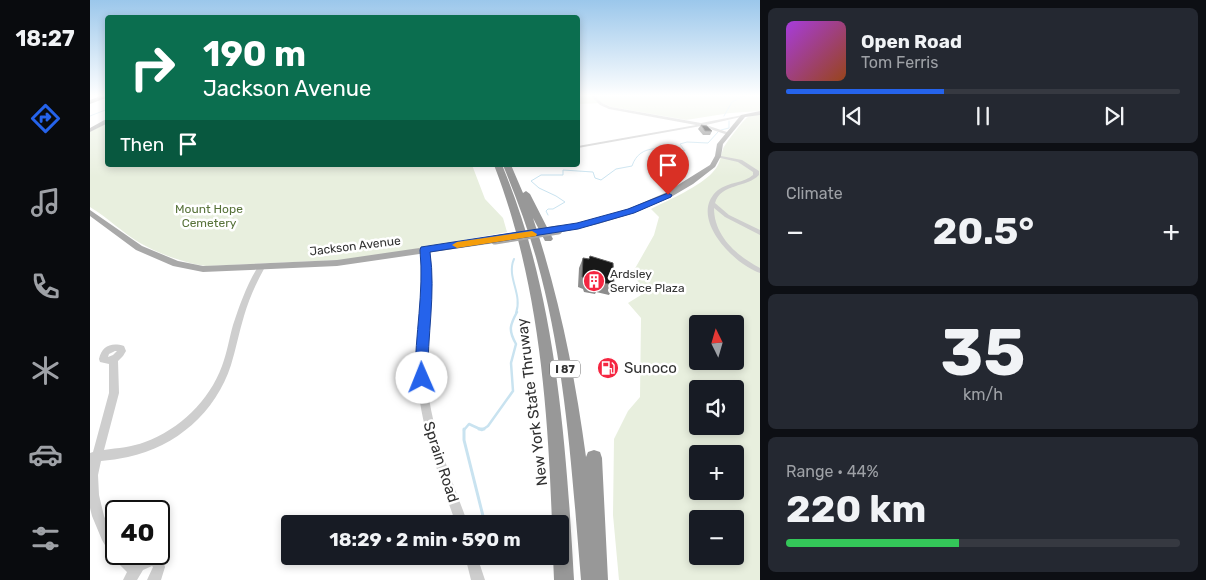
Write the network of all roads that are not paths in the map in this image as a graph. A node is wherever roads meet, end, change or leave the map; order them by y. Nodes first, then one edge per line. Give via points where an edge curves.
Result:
1 (102, 123) edge
2 (695, 123) edge
3 (709, 123) edge
4 (737, 123) edge
5 (700, 125) junction
6 (90, 130) edge
7 (728, 134) junction
8 (580, 147) edge
9 (718, 156) junction
10 (499, 167) edge
11 (509, 167) edge
12 (509, 167) edge
13 (711, 203) junction
14 (90, 212) edge
15 (727, 216) junction
16 (712, 217) junction
17 (760, 233) edge
18 (548, 239) dead end
19 (425, 250) junction
20 (261, 267) junction
21 (760, 271) edge
22 (113, 359) dead end
23 (93, 457) edge
24 (594, 458) dead end
25 (459, 515) edge
26 (105, 529) edge
27 (474, 565) edge
28 (132, 575) edge
29 (154, 580) edge
30 (478, 580) edge
31 (564, 580) edge
32 (590, 580) edge
33 (598, 580) edge

1 - 6 main road
2 - 5 street
3 - 5 street
4 - 7 main road, Jackson Avenue
5 - 7 street
5 - 8 street
7 - 9 main road, Jackson Avenue via 720,144
9 - 13 street via 740,161 756,171 756,175 719,192
9 - 19 main road, Jackson Avenue, bridge via 706,172 652,203 595,222
10 - 31 highway, New York State Thruway / I 87 via 520,229 540,324 554,434
11 - 18 highway
12 - 32 highway, I 87 via 536,240 557,324 573,421
13 - 15 street
13 - 16 street
14 - 20 main road, Jackson Avenue via 129,242 176,264 203,269
15 - 16 street
15 - 17 street
16 - 21 street via 732,253
19 - 20 main road, Jackson Avenue via 353,262
19 - 25 street, Sprain Road via 428,276 421,347 422,390 434,446
20 - 23 street via 249,286 220,383 200,412 177,430 149,445 129,452
22 - 23 street via 114,394
23 - 26 street via 93,497
24 - 33 highway
27 - 30 street
28 - 29 street via 143,561 156,560 159,567

